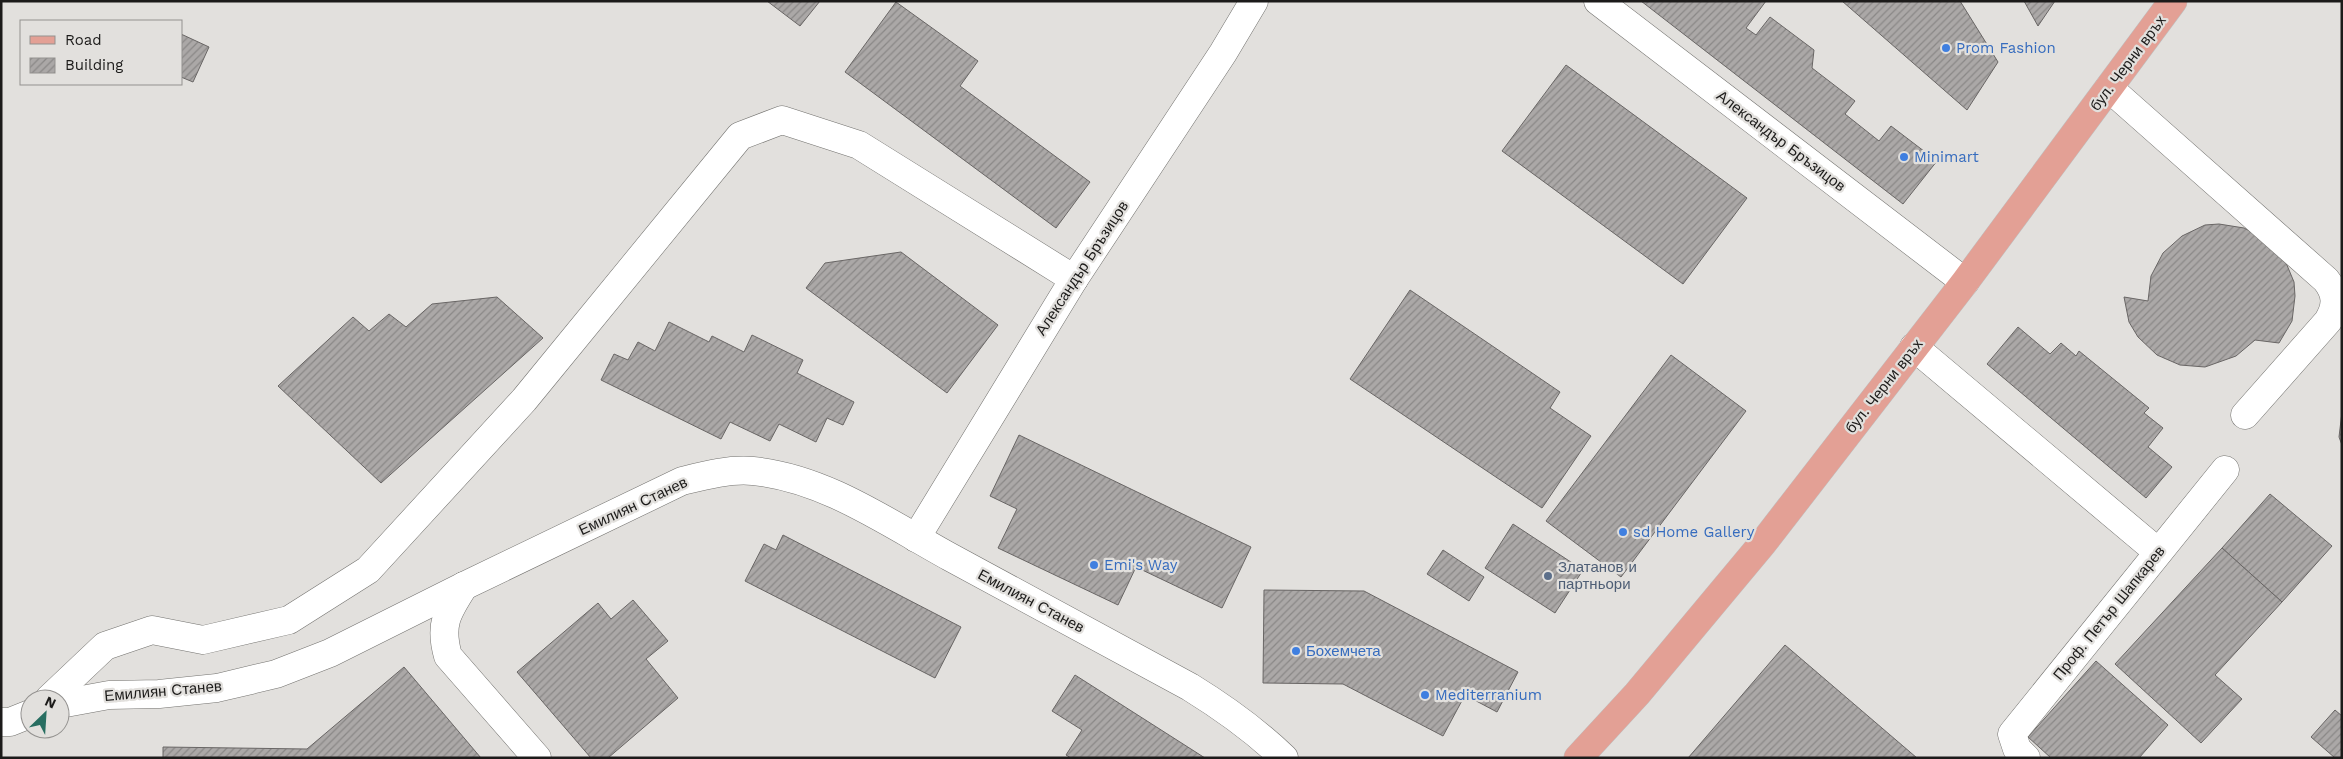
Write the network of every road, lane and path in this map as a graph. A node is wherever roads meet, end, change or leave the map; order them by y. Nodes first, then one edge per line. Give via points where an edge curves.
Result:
1 (1254, 1) edge
2 (1598, 1) edge
3 (2173, 1) edge
4 (2109, 88) junction
5 (1074, 279) junction
6 (1965, 282) junction
7 (1914, 347) junction
8 (2245, 415) dead end
9 (2225, 470) dead end
10 (916, 538) junction
11 (2158, 552) junction
12 (464, 586) junction
13 (60, 689) edge
14 (70, 702) edge
15 (20, 718) edge
16 (1, 722) edge
17 (537, 758) edge
18 (1284, 758) edge
19 (1578, 758) edge
20 (2026, 758) edge

1 - 5 street, Александър Бръзицов
2 - 6 street, Александър Бръзицов
3 - 4 main road, бул. Черни връх
4 - 6 main road, бул. Черни връх
4 - 8 street via 2333,289 2335,306 2328,321
5 - 10 street, Александър Бръзицов
5 - 13 street via 859,145 782,120 740,136 524,400 368,570 289,620 203,640 152,630 105,646
6 - 7 main road, бул. Черни връх
7 - 11 street
7 - 19 main road, бул. Черни връх via 1763,543 1637,694
9 - 11 street, Проф. Петър Шапкарев
10 - 12 street, Емилиян Станев via 827,490 753,471 718,472 682,481
10 - 18 street, Емилиян Станев via 1190,687 1229,711
11 - 20 street, Проф. Петър Шапкарев via 2012,734 2017,749
12 - 14 street, Емилиян Станев via 330,653 276,674 218,688 109,695
12 - 17 street via 448,611 443,626 448,656
15 - 16 street

